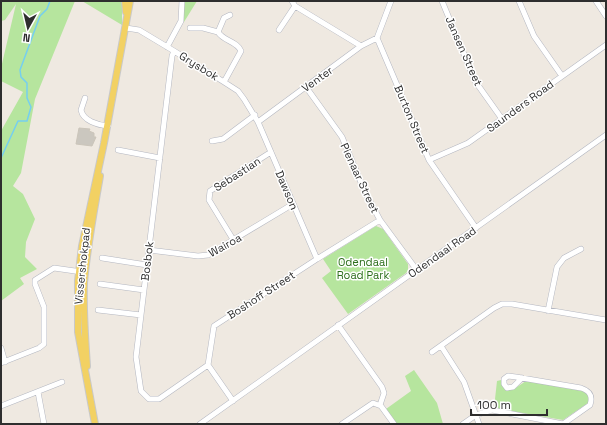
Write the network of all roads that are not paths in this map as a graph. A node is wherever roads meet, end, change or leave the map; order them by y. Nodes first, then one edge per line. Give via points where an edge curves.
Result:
1 (124, 1) edge
2 (130, 1) edge
3 (182, 1) edge
4 (391, 1) edge
5 (442, 1) edge
6 (519, 1) edge
7 (596, 1) edge
8 (293, 3) edge
9 (230, 15) dead end
10 (606, 16) edge
11 (127, 19) junction
12 (126, 28) junction
13 (190, 28) dead end
14 (279, 30) dead end
15 (218, 32) junction
16 (377, 38) junction
17 (606, 45) edge
18 (361, 46) junction
19 (167, 47) junction
20 (174, 51) junction
21 (562, 76) junction
22 (224, 82) junction
23 (306, 87) junction
24 (85, 98) dead end
25 (255, 116) junction
26 (502, 119) junction
27 (258, 122) junction
28 (108, 126) junction
29 (606, 135) edge
30 (212, 141) dead end
31 (118, 150) dead end
32 (271, 152) junction
33 (160, 158) junction
34 (429, 160) junction
35 (293, 204) junction
36 (380, 220) junction
37 (476, 228) junction
38 (234, 241) junction
39 (580, 249) dead end
40 (149, 250) junction
41 (102, 258) dead end
42 (317, 258) junction
43 (147, 264) junction
44 (416, 270) junction
45 (82, 272) junction
46 (100, 284) dead end
47 (144, 290) junction
48 (98, 310) dead end
49 (548, 311) junction
50 (141, 315) junction
51 (606, 320) edge
52 (338, 325) junction
53 (441, 346) junction
54 (1, 348) edge
55 (432, 352) dead end
56 (3, 362) edge
57 (208, 365) junction
58 (522, 378) dead end
59 (62, 382) dead end
60 (38, 392) junction
61 (233, 400) junction
62 (380, 405) junction
63 (1, 406) edge
64 (476, 415) junction
65 (44, 424) edge
66 (95, 424) edge
67 (200, 424) edge
68 (342, 424) edge
69 (394, 424) edge
70 (463, 424) edge
71 (479, 424) edge
72 (563, 424) edge

1 - 11 main road, Vissershokpad
2 - 11 main road, Vissershokpad
3 - 19 street via 181,21
4 - 16 street
5 - 26 street, Jansen Street via 475,81
6 - 21 street via 534,36
7 - 10 street
8 - 14 street
8 - 18 street
9 - 15 street via 224,18
11 - 12 main road, Vissershokpad
12 - 19 street, Grysbok via 139,30
12 - 28 main road, Vissershokpad
13 - 15 street
15 - 22 street via 241,51
16 - 18 street, Venter
16 - 34 street, Burton Street
17 - 21 street, Saunders Road
18 - 23 street, Venter
19 - 20 street, Grysbok
20 - 22 street, Grysbok
20 - 33 street, Bosbok
21 - 26 street, Saunders Road
22 - 25 street, Grysbok via 238,91
23 - 27 street, Venter
23 - 36 street, Pienaar Street via 342,137
24 - 28 street via 81,110 83,116 97,124
25 - 27 street, Grysbok
25 - 30 street via 223,139
26 - 34 street, Saunders Road via 468,143
27 - 32 street, Dawson
28 - 45 main road, Vissershokpad via 91,199
29 - 37 street, Odendaal Road
31 - 33 street
32 - 35 street, Dawson
32 - 38 street, Sebastian via 210,191 210,200
33 - 40 street, Bosbok
34 - 37 street, Burton Street
35 - 38 street, Wairoa
35 - 42 street, Dawson
36 - 42 street, Boshoff Street
36 - 44 street, Pienaar Street
37 - 44 street, Odendaal Road
38 - 40 street, Wairoa via 205,256
39 - 49 street via 564,258 556,267
40 - 43 street, Bosbok
41 - 43 street
42 - 57 street, Boshoff Street via 216,324 212,330
43 - 47 street, Bosbok
44 - 52 street, Odendaal Road
45 - 56 street via 54,268 35,280 44,305 44,344
45 - 66 main road, Vissershokpad via 77,299 78,332
46 - 47 street
47 - 50 street, Bosbok
48 - 50 street
49 - 51 street
49 - 53 street via 512,304 499,305
50 - 57 street, Bosbok via 136,361 142,391 146,398 159,399
52 - 61 street, Odendaal Road
52 - 62 street via 382,387 384,395
53 - 55 street
53 - 64 street via 460,374
54 - 56 street
57 - 61 street
58 - 72 street via 588,391 592,400 588,407
59 - 60 street
60 - 63 street
60 - 65 street
61 - 67 street, Odendaal Road
62 - 68 street via 370,404
62 - 69 street
64 - 70 street
64 - 71 street
64 - 72 street via 485,411 496,411

